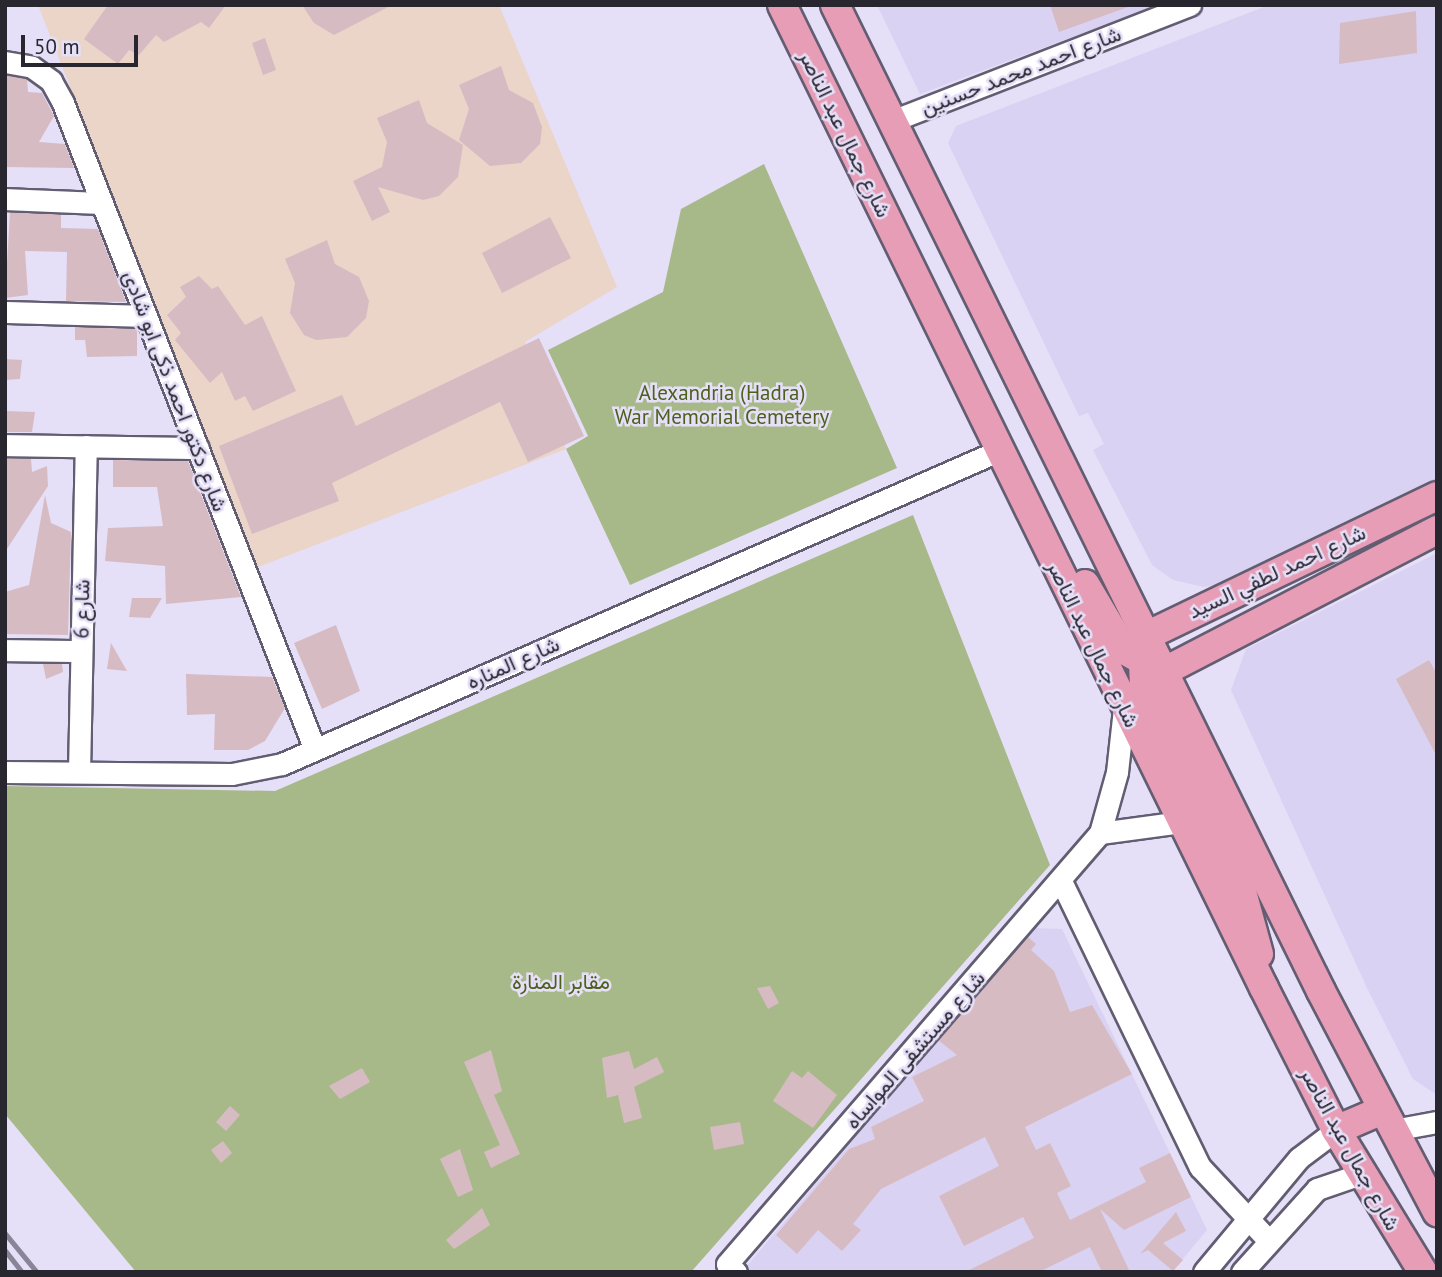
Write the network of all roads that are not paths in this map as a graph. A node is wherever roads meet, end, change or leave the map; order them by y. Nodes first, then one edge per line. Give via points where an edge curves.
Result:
1 (782, 5) edge
2 (835, 5) edge
3 (1190, 5) edge
4 (5, 62) edge
5 (892, 121) junction
6 (5, 199) edge
7 (102, 203) junction
8 (5, 313) edge
9 (146, 316) junction
10 (961, 373) junction
11 (5, 445) edge
12 (86, 446) junction
13 (198, 448) junction
14 (998, 451) junction
15 (1437, 496) edge
16 (1437, 530) edge
17 (1144, 634) junction
18 (5, 650) edge
19 (81, 651) junction
20 (1151, 667) junction
21 (1124, 709) junction
22 (315, 750) junction
23 (5, 772) edge
24 (79, 772) junction
25 (1181, 822) junction
26 (1100, 833) junction
27 (1061, 881) junction
28 (1264, 988) junction
29 (1388, 1120) junction
30 (1437, 1122) edge
31 (1336, 1130) junction
32 (1361, 1174) junction
33 (1437, 1212) edge
34 (1247, 1221) junction
35 (1268, 1240) junction
36 (731, 1268) edge
37 (1204, 1272) edge
38 (1242, 1272) edge
39 (1423, 1272) edge

1 - 10 main road, شارع جمال عبد الناصر
2 - 5 main road
3 - 5 street, شارع احمد محمد حسنين
4 - 7 street, شارع دكتور احمد ذكى ابو شادى via 32,66 51,81
5 - 17 main road
6 - 7 street
7 - 9 street, شارع دكتور احمد ذكى ابو شادى
8 - 9 street
9 - 13 street, شارع دكتور احمد ذكى ابو شادى
10 - 14 main road, شارع جمال عبد الناصر
10 - 20 main road via 999,414 1101,616
11 - 12 street
12 - 13 street
12 - 19 street, شارع 6
13 - 22 street, شارع دكتور احمد ذكى ابو شادى
14 - 21 main road, شارع جمال عبد الناصر
14 - 22 street, شارع المناره
15 - 17 main road, شارع احمد لطفي السيد
16 - 20 main road, شارع احمد لطفي السيد
17 - 20 main road
18 - 19 street
19 - 24 street, شارع 6
20 - 28 main road via 1163,729 1240,884
20 - 29 main road
21 - 25 main road, شارع جمال عبد الناصر
21 - 26 street, شارع مستشفى المواساه via 1117,772
22 - 24 street, شارع المناره via 232,774
23 - 24 street, شارع المناره
25 - 26 street via 1140,823
25 - 28 main road, شارع جمال عبد الناصر
26 - 27 street, شارع مستشفى المواساه
27 - 34 street via 1200,1167
27 - 36 street, شارع مستشفى المواساه
28 - 31 main road, شارع جمال عبد الناصر
29 - 30 street
29 - 31 main road
29 - 33 main road
31 - 32 main road, شارع جمال عبد الناصر
31 - 34 street via 1310,1147
32 - 35 street via 1317,1189
32 - 39 main road, شارع جمال عبد الناصر
34 - 35 street
34 - 37 street
35 - 38 street

